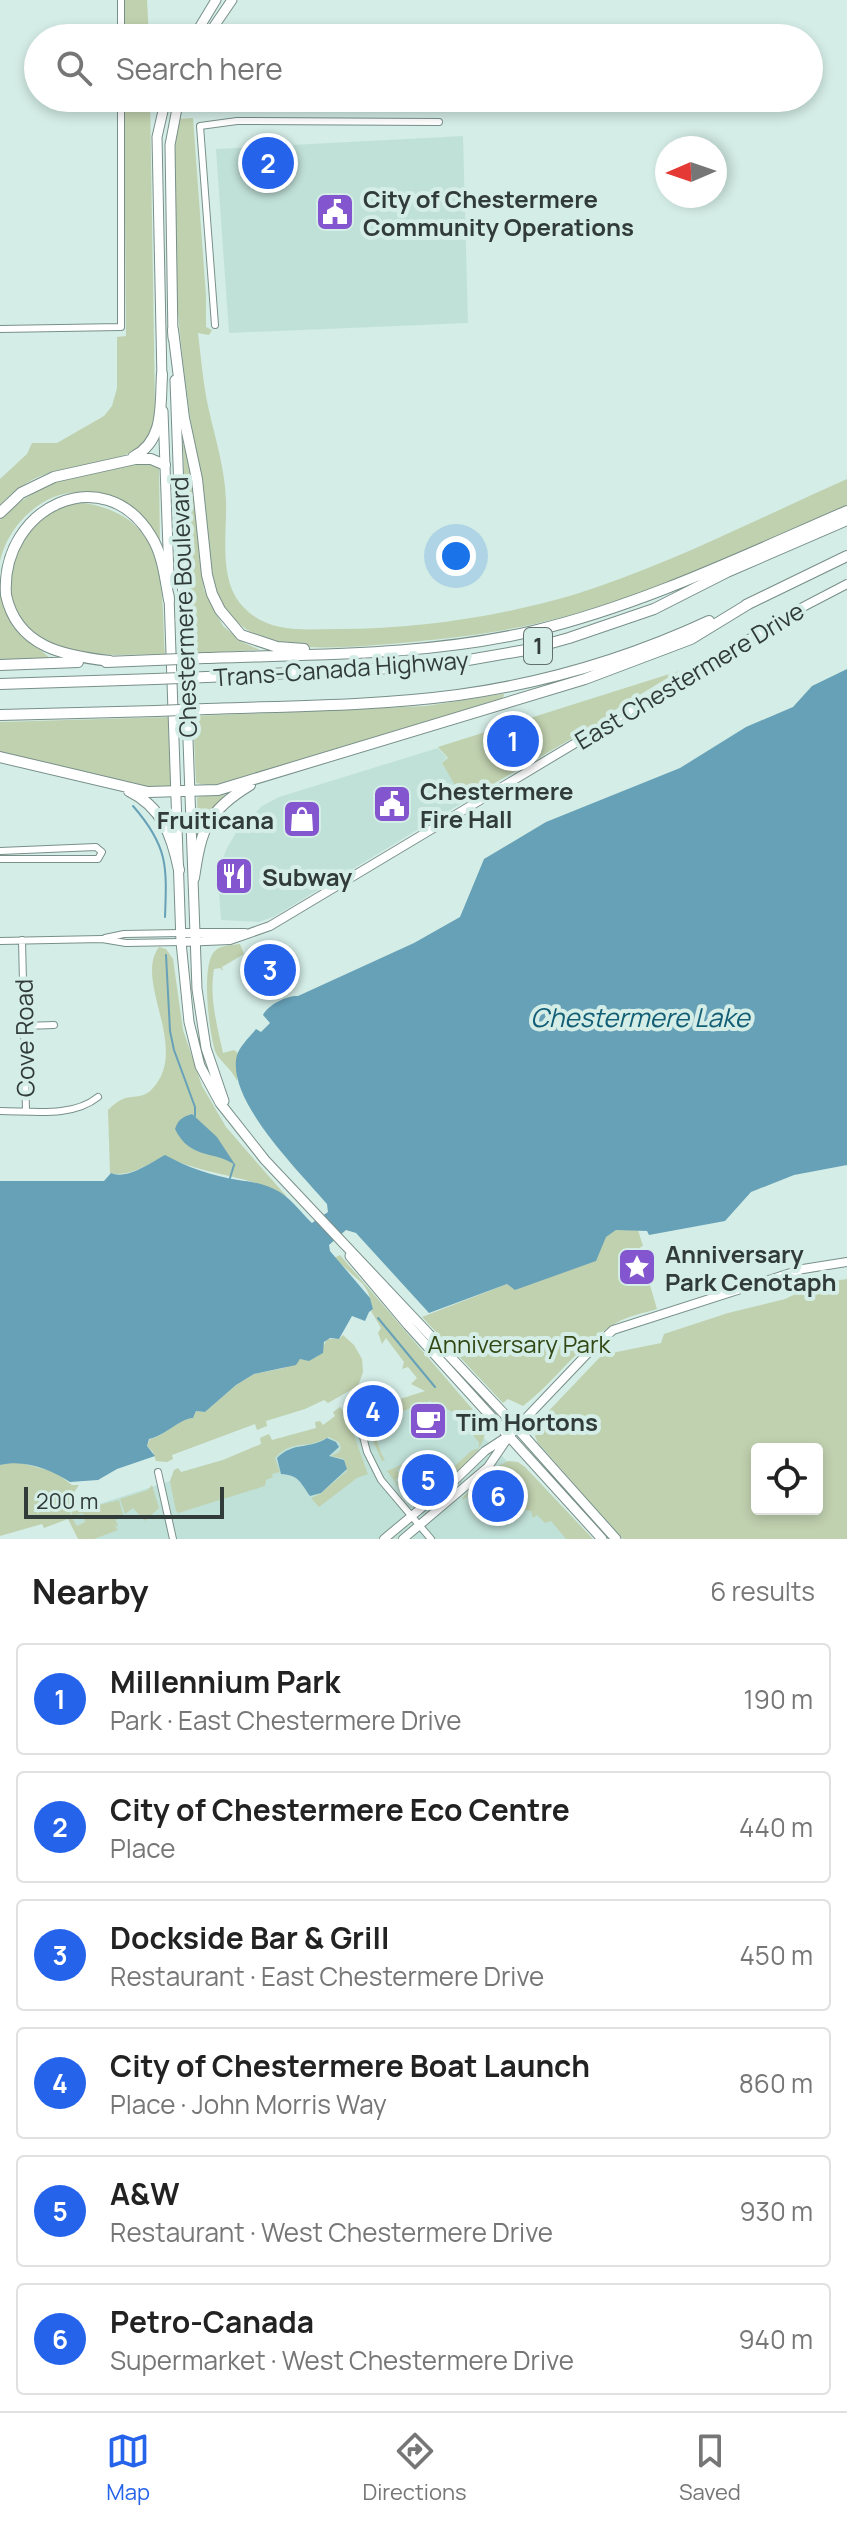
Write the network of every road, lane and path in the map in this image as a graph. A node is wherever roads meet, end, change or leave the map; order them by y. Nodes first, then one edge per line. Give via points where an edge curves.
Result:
1 (121, 0) edge
2 (216, 0) edge
3 (232, 0) edge
4 (121, 24) edge
5 (201, 24) edge
6 (216, 24) edge
7 (121, 112) edge
8 (163, 112) edge
9 (176, 112) edge
10 (439, 122) dead end
11 (215, 325) dead end
12 (0, 329) edge
13 (173, 330) junction
14 (162, 374) junction
15 (120, 462) junction
16 (165, 465) junction
17 (847, 511) edge
18 (0, 513) edge
19 (847, 520) edge
20 (847, 556) edge
21 (847, 584) edge
22 (169, 600) junction
23 (750, 603) junction
24 (184, 626) junction
25 (358, 653) junction
26 (110, 661) junction
27 (0, 665) edge
28 (0, 684) edge
29 (0, 715) edge
30 (0, 757) edge
31 (265, 776) junction
32 (116, 785) junction
33 (190, 790) junction
34 (177, 792) junction
35 (0, 851) edge
36 (0, 859) edge
37 (179, 870) junction
38 (194, 878) junction
39 (195, 937) junction
40 (181, 938) junction
41 (22, 940) junction
42 (0, 941) edge
43 (54, 1025) dead end
44 (24, 1026) junction
45 (98, 1097) dead end
46 (0, 1111) edge
47 (26, 1111) junction
48 (228, 1112) junction
49 (341, 1243) junction
50 (847, 1262) edge
51 (357, 1413) dead end
52 (517, 1428) junction
53 (509, 1436) junction
54 (158, 1472) dead end
55 (413, 1516) junction
56 (420, 1525) junction
57 (173, 1539) edge
58 (384, 1539) edge
59 (403, 1539) edge
60 (431, 1539) edge
61 (602, 1539) edge
62 (616, 1539) edge

1 - 4 street
2 - 5 main road
3 - 6 main road
7 - 12 street via 121,327
8 - 14 main road, Chestermere Boulevard via 157,137
9 - 13 main road, Chestermere Boulevard via 170,145
10 - 11 street via 237,121 200,126
13 - 24 main road, Chestermere Boulevard
13 - 25 highway via 207,575 220,610 241,635 257,642
14 - 15 highway via 155,438 144,451
14 - 16 main road, Chestermere Boulevard
15 - 16 highway via 151,459
15 - 18 highway via 42,482
16 - 22 main road, Chestermere Boulevard
16 - 24 main road via 172,484
17 - 25 highway via 677,584 570,621 467,643
19 - 28 highway, Trans-Canada Highway / 1, bridge via 654,609 526,650 434,666
20 - 23 highway, Trans-Canada Highway / 1
21 - 39 street, East Chestermere Drive via 278,921 230,940
22 - 26 highway via 150,533 126,509 80,497 47,505 22,526 9,546 3,574 16,620 49,650
22 - 34 main road, Chestermere Boulevard
23 - 29 highway, Trans-Canada Highway / 1, bridge via 669,640 559,676 460,695
23 - 31 highway via 691,639 585,679
24 - 33 main road, Chestermere Boulevard
25 - 26 highway, bridge
26 - 27 highway
30 - 32 highway
31 - 33 highway via 218,790
31 - 38 highway via 224,801 199,843
32 - 34 highway via 158,794
32 - 37 highway via 159,815 174,843
33 - 34 highway
33 - 38 main road, Chestermere Boulevard
34 - 37 main road, Chestermere Boulevard
35 - 36 street via 96,847 102,852 98,859
37 - 40 main road, Chestermere Boulevard
38 - 39 main road, Chestermere Boulevard
39 - 40 street, East Chestermere Drive
39 - 48 main road, Chestermere Boulevard via 204,1038
40 - 41 street via 126,943
40 - 48 main road, Chestermere Boulevard via 195,1052
41 - 42 street
41 - 44 street, Cove Road
43 - 44 street
44 - 47 street, Cove Road
45 - 47 street via 85,1107
46 - 47 street, Cove Road
48 - 49 main road, Chestermere Boulevard
49 - 52 main road, Chestermere Boulevard
49 - 53 main road, Chestermere Boulevard via 385,1300
50 - 52 street via 803,1269 613,1330
51 - 55 street via 377,1472
52 - 53 street
52 - 62 main road, Chestermere Boulevard
53 - 55 street
53 - 56 street via 488,1467
53 - 61 main road, Chestermere Boulevard
54 - 57 street
55 - 56 street
55 - 58 street
56 - 59 street
56 - 60 street

